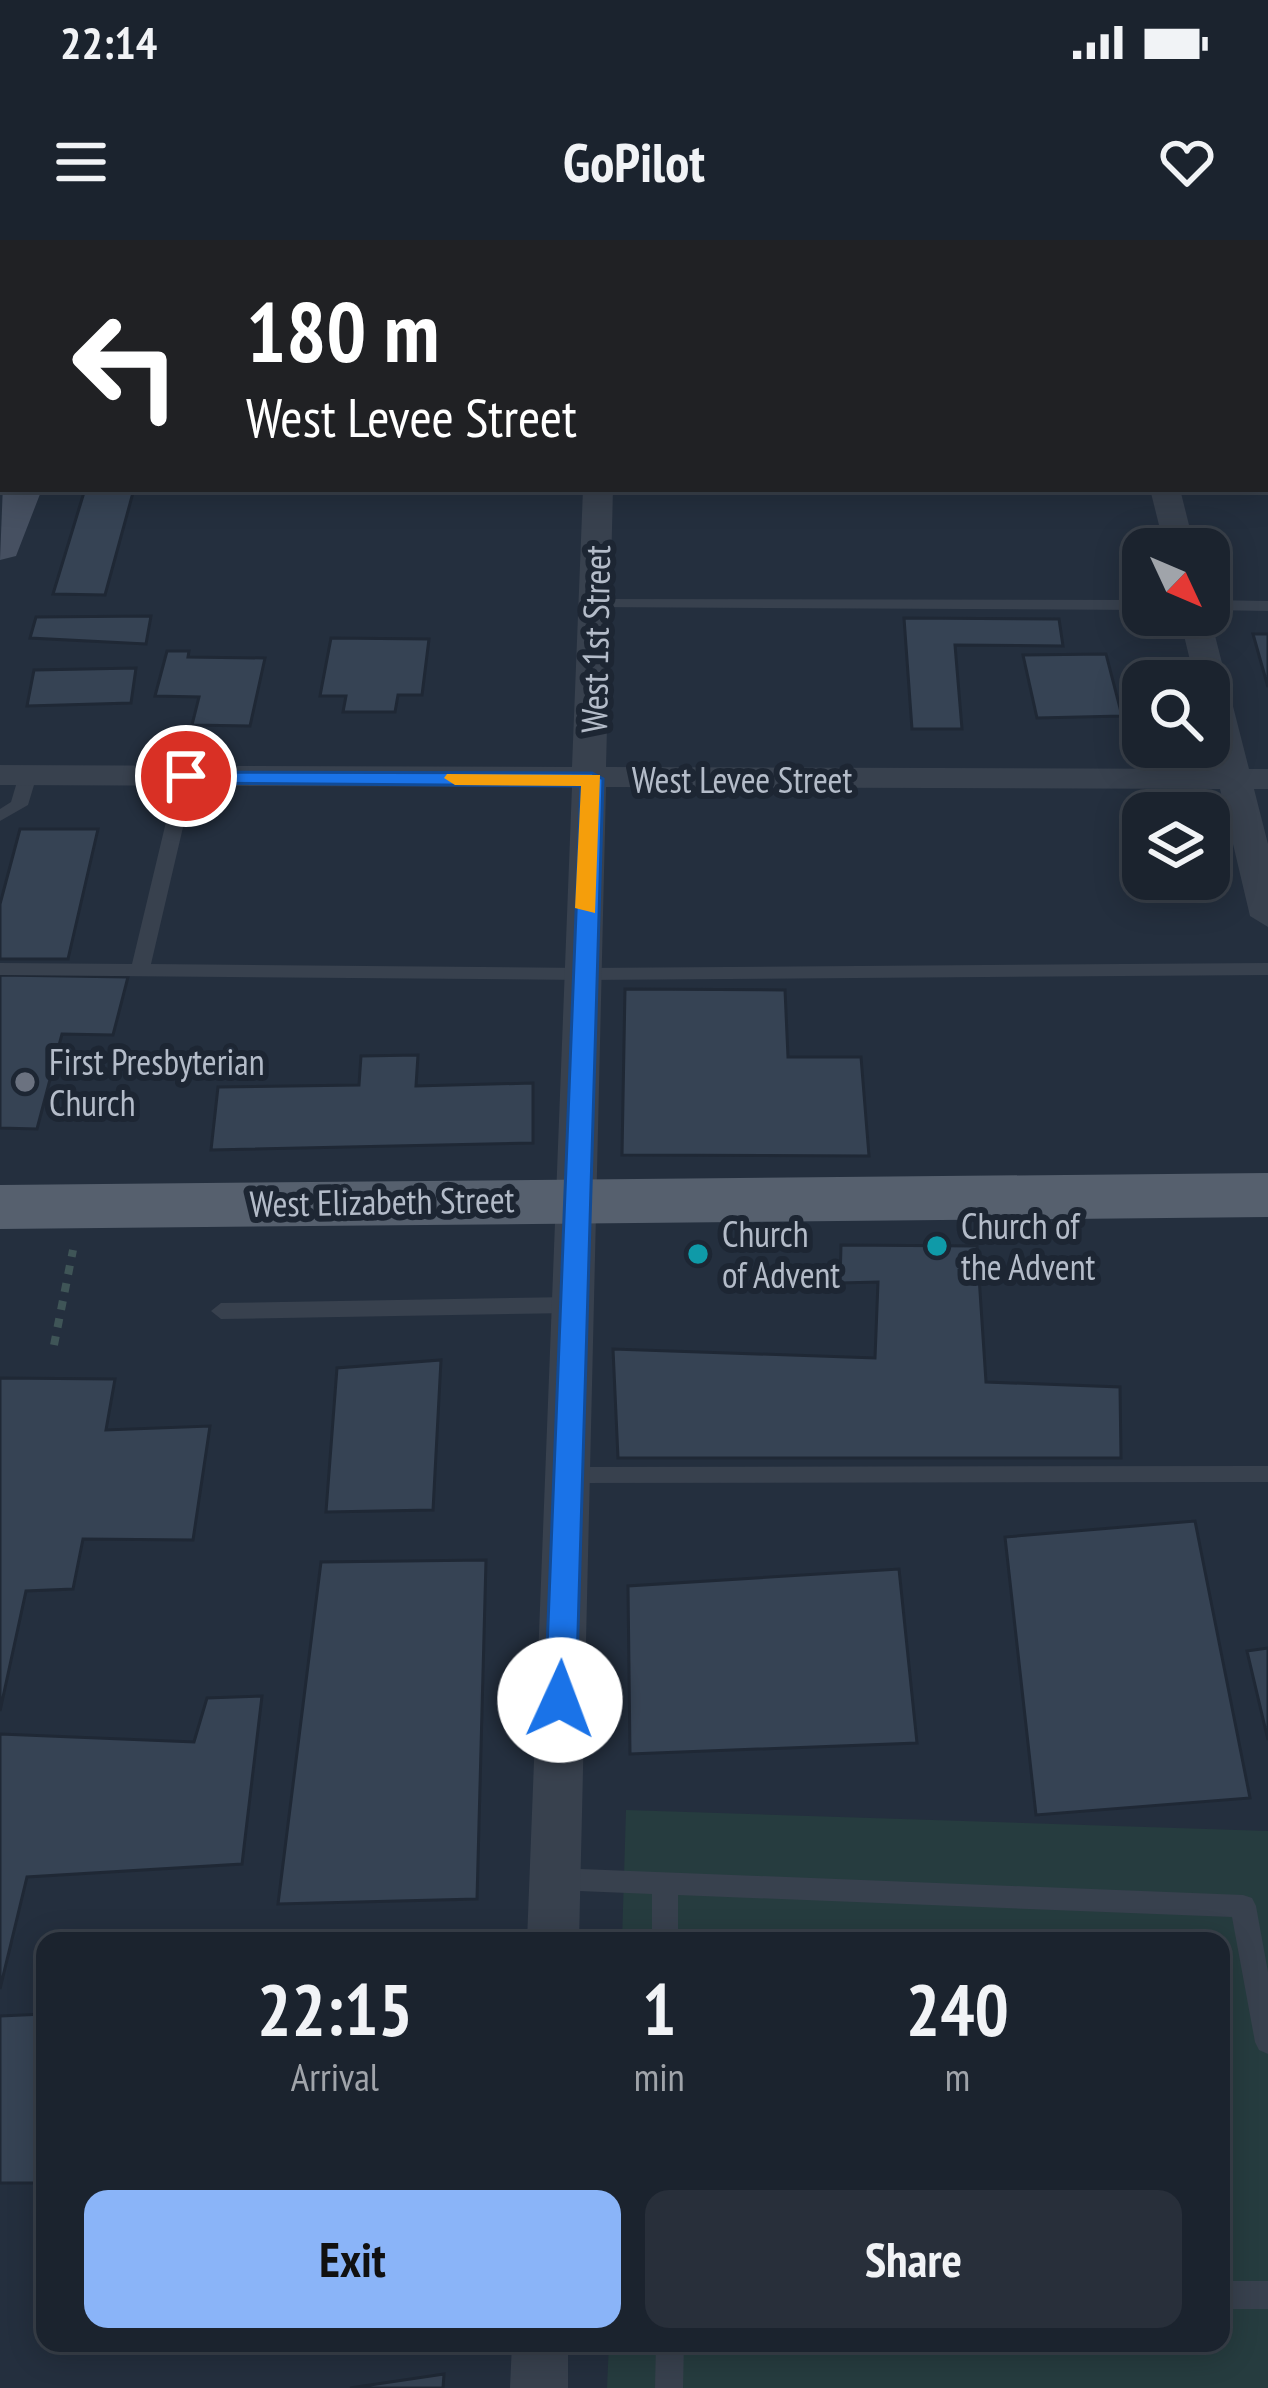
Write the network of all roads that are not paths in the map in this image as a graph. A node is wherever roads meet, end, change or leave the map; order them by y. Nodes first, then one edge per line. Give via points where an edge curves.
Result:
1 (20, 492) edge
2 (598, 492) edge
3 (1166, 492) edge
4 (1175, 528) edge
5 (0, 547) edge
6 (596, 604) junction
7 (1122, 605) edge
8 (1230, 605) edge
9 (1268, 606) edge
10 (1203, 636) edge
11 (14, 775) edge
12 (186, 776) junction
13 (592, 779) junction
14 (1251, 779) edge
15 (0, 816) edge
16 (1268, 916) edge
17 (0, 969) edge
18 (1268, 969) edge
19 (140, 970) junction
20 (584, 974) junction
21 (1268, 1195) edge
22 (575, 1198) junction
23 (0, 1207) edge
24 (572, 1305) junction
25 (221, 1311) dead end
26 (567, 1474) junction
27 (1268, 1474) edge
28 (555, 1879) junction
29 (665, 1884) junction
30 (553, 1932) edge
31 (665, 1932) edge
32 (1268, 2042) edge
33 (1230, 2295) edge
34 (1268, 2295) edge
35 (540, 2352) edge
36 (670, 2352) edge
37 (539, 2388) edge
38 (669, 2388) edge

1 - 5 main road
2 - 6 street, West 1st Street
3 - 4 street
6 - 7 lane
6 - 13 street, West 1st Street
8 - 9 lane
10 - 14 street
11 - 12 street, West Levee Street
11 - 15 lane via 19,805
12 - 13 street, West Levee Street
12 - 19 lane
13 - 14 street, West Levee Street
13 - 20 street, West 1st Street
14 - 16 street
17 - 19 lane
18 - 20 lane
19 - 20 lane
20 - 22 street, West 1st Street
21 - 22 main road, West Elizabeth Street
22 - 23 main road, West Elizabeth Street
22 - 24 street, West 1st Street
24 - 25 lane
24 - 26 street, West 1st Street
26 - 27 lane
26 - 28 street, West 1st Street
28 - 29 lane
28 - 30 street, West 1st Street
29 - 31 lane
29 - 32 lane via 1243,1906
33 - 34 lane
35 - 37 street
36 - 38 lane

